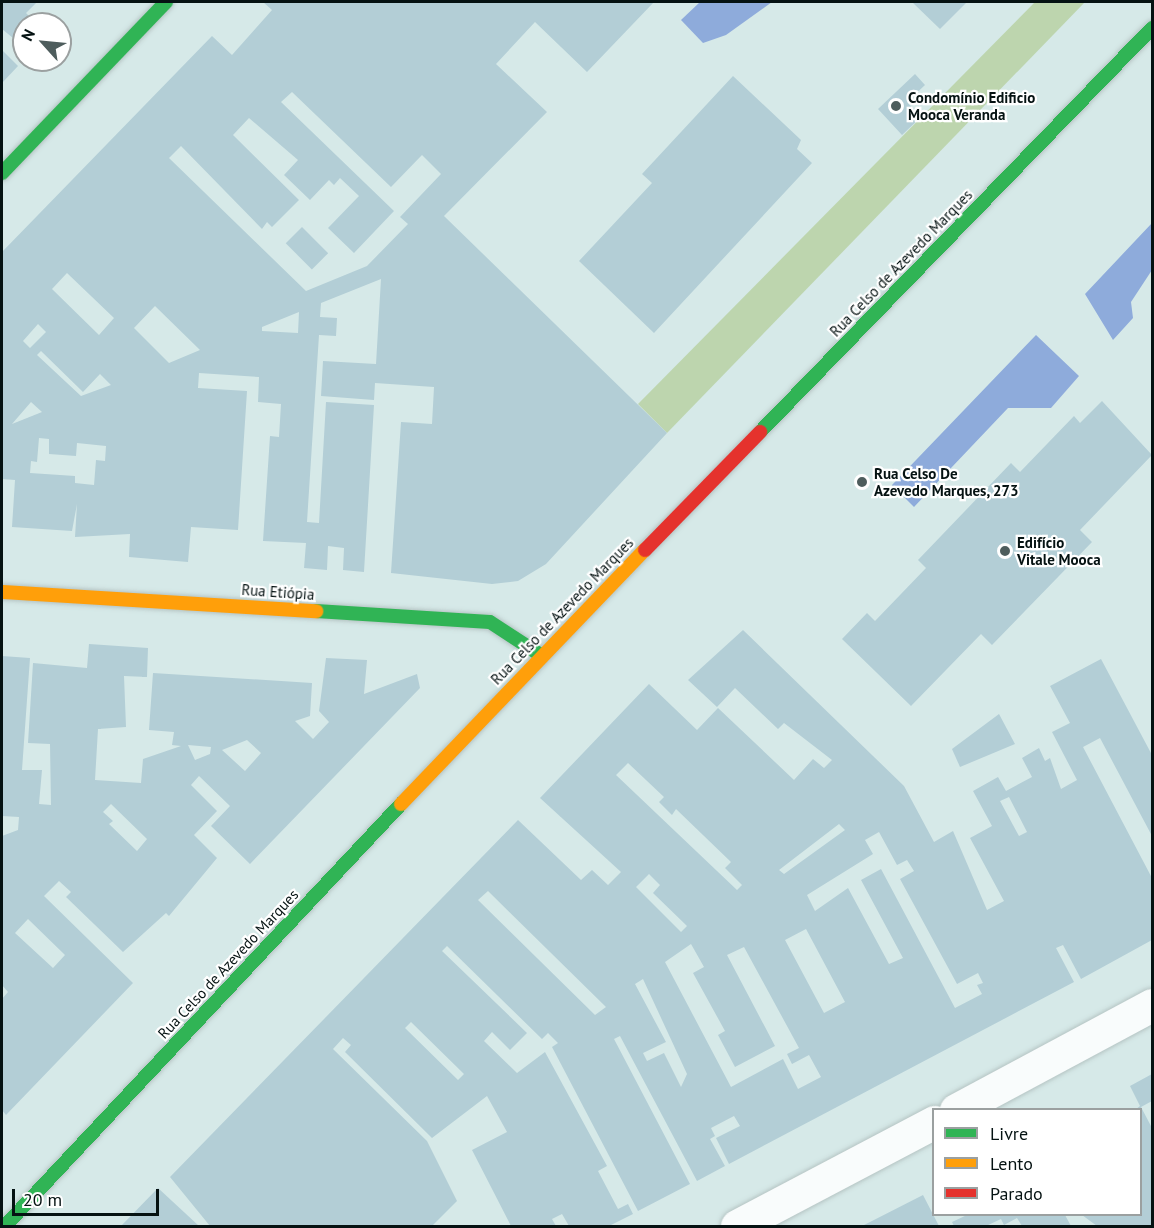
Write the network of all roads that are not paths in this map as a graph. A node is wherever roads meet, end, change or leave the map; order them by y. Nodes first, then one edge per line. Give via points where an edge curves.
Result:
1 (166, 2) edge
2 (1152, 28) edge
3 (2, 173) edge
4 (2, 591) edge
5 (542, 656) junction
6 (1152, 1005) edge
7 (960, 1108) edge
8 (932, 1123) edge
9 (5, 1227) edge
10 (737, 1227) edge

1 - 3 main road
2 - 5 main road, Rua Celso de Azevedo Marques
4 - 5 main road, Rua Etiópia via 490,622
5 - 9 main road, Rua Celso de Azevedo Marques
6 - 7 street
8 - 10 street

